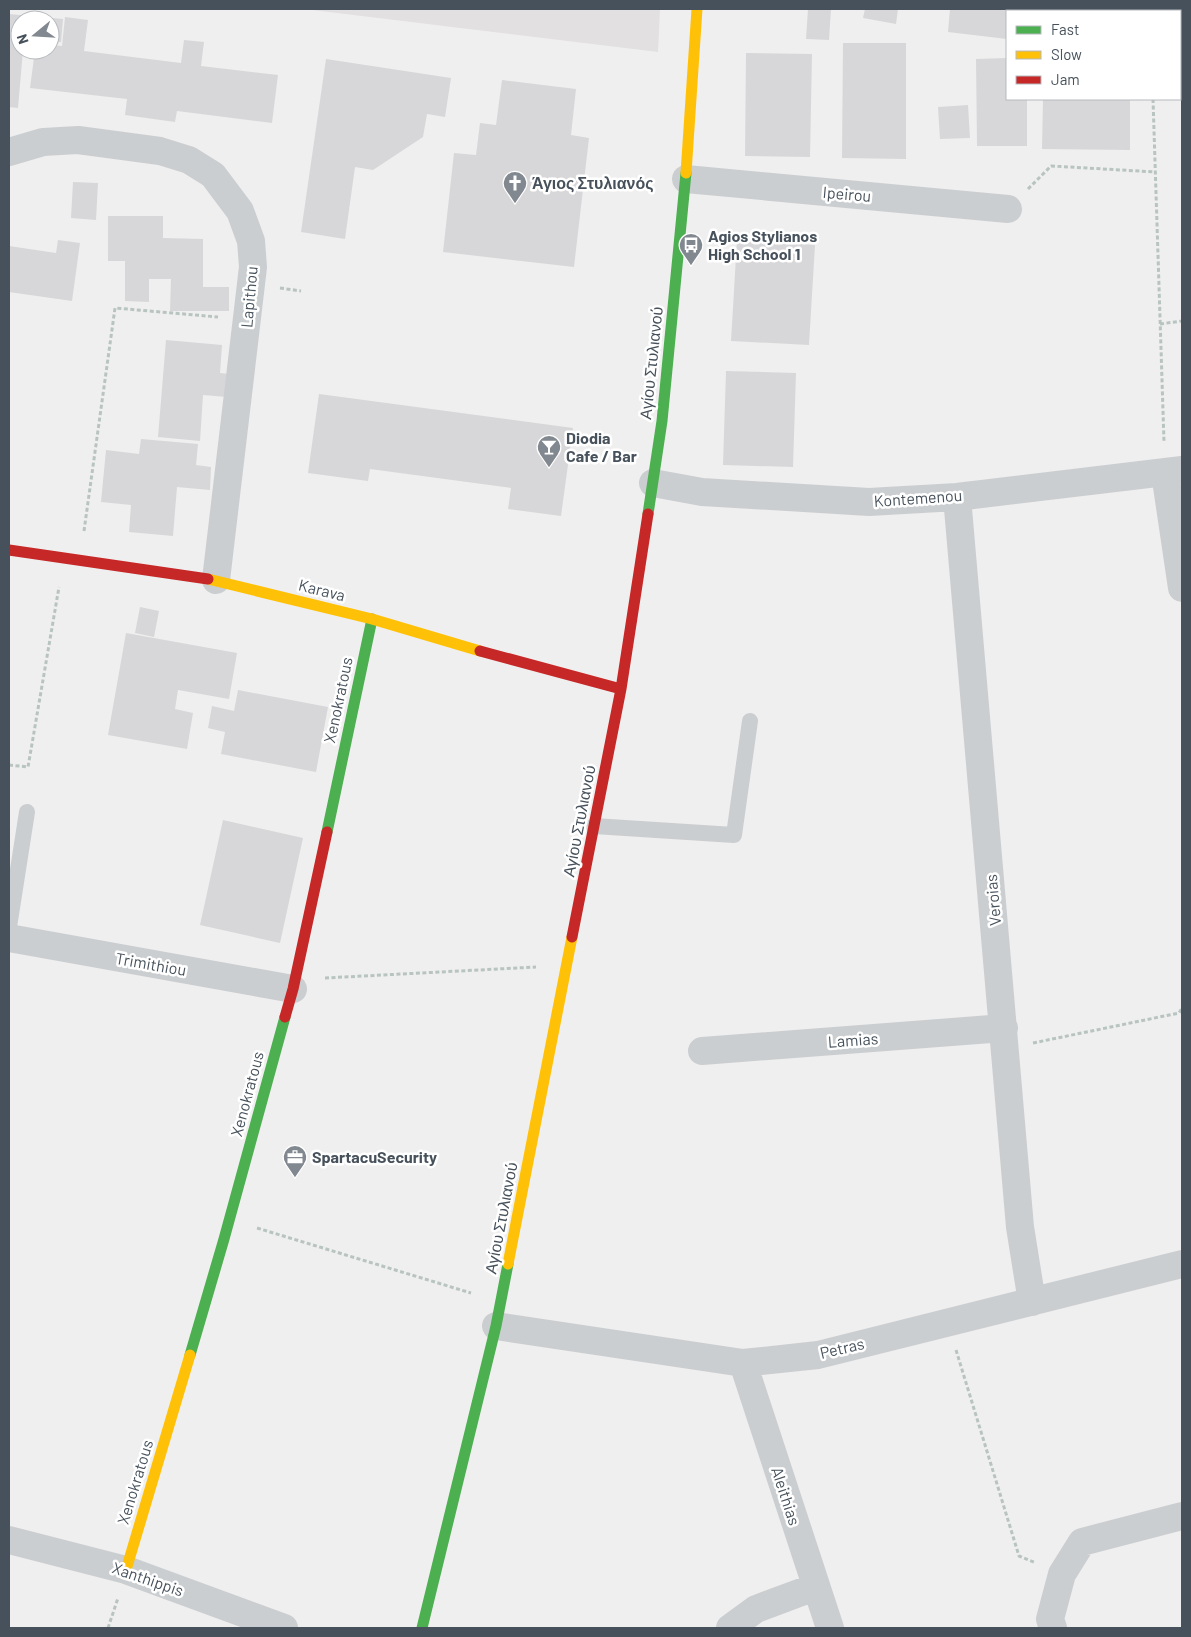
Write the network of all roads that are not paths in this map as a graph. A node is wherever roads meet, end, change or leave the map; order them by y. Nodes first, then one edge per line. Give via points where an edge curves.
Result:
1 (697, 9) edge
2 (9, 152) edge
3 (686, 179) junction
4 (1008, 209) road end
5 (1174, 471) edge
6 (653, 483) junction
7 (957, 497) junction
8 (9, 550) edge
9 (216, 580) junction
10 (1182, 588) edge
11 (372, 619) junction
12 (621, 689) junction
13 (750, 721) dead end
14 (27, 812) dead end
15 (594, 826) junction
16 (9, 927) edge
17 (9, 938) edge
18 (294, 985) junction
19 (1005, 1038) junction
20 (702, 1051) dead end
21 (1182, 1264) edge
22 (1032, 1302) junction
23 (498, 1314) junction
24 (743, 1363) junction
25 (1182, 1516) edge
26 (9, 1540) edge
27 (126, 1570) junction
28 (816, 1587) junction
29 (284, 1628) edge
30 (422, 1628) edge
31 (730, 1628) edge
32 (830, 1628) edge
33 (1053, 1628) edge

1 - 3 street, Αγίου Στυλιανού
2 - 9 street, Lapithou via 43,142 78,140 160,151 189,160 213,175 240,211 251,241 253,267
3 - 4 street, Ipeirou
3 - 6 street, Αγίου Στυλιανού
5 - 7 street, Kontemenou
5 - 10 street
6 - 7 street, Kontemenou via 702,492 869,502
6 - 12 street, Αγίου Στυλιανού
7 - 19 street, Veroias
8 - 9 street, Karava
9 - 11 street, Karava
11 - 12 street, Karava
11 - 18 street, Xenokratous
12 - 15 street, Αγίου Στυλιανού
13 - 15 lane via 734,835
14 - 16 lane
15 - 23 street, Αγίου Στυλιανού
17 - 18 street, Trimithiou
18 - 27 street, Xenokratous
19 - 20 street, Lamias
19 - 22 street, Veroias via 1020,1227
21 - 22 street, Petras
22 - 24 street, Petras via 818,1355
23 - 24 street, Petras
23 - 30 street, Αγίου Στυλιανού
24 - 28 street, Aleithias
25 - 33 street via 1082,1542 1062,1574 1050,1619
26 - 27 street, Xanthippis
27 - 29 street, Xanthippis
28 - 31 street via 756,1609
28 - 32 street, Aleithias

